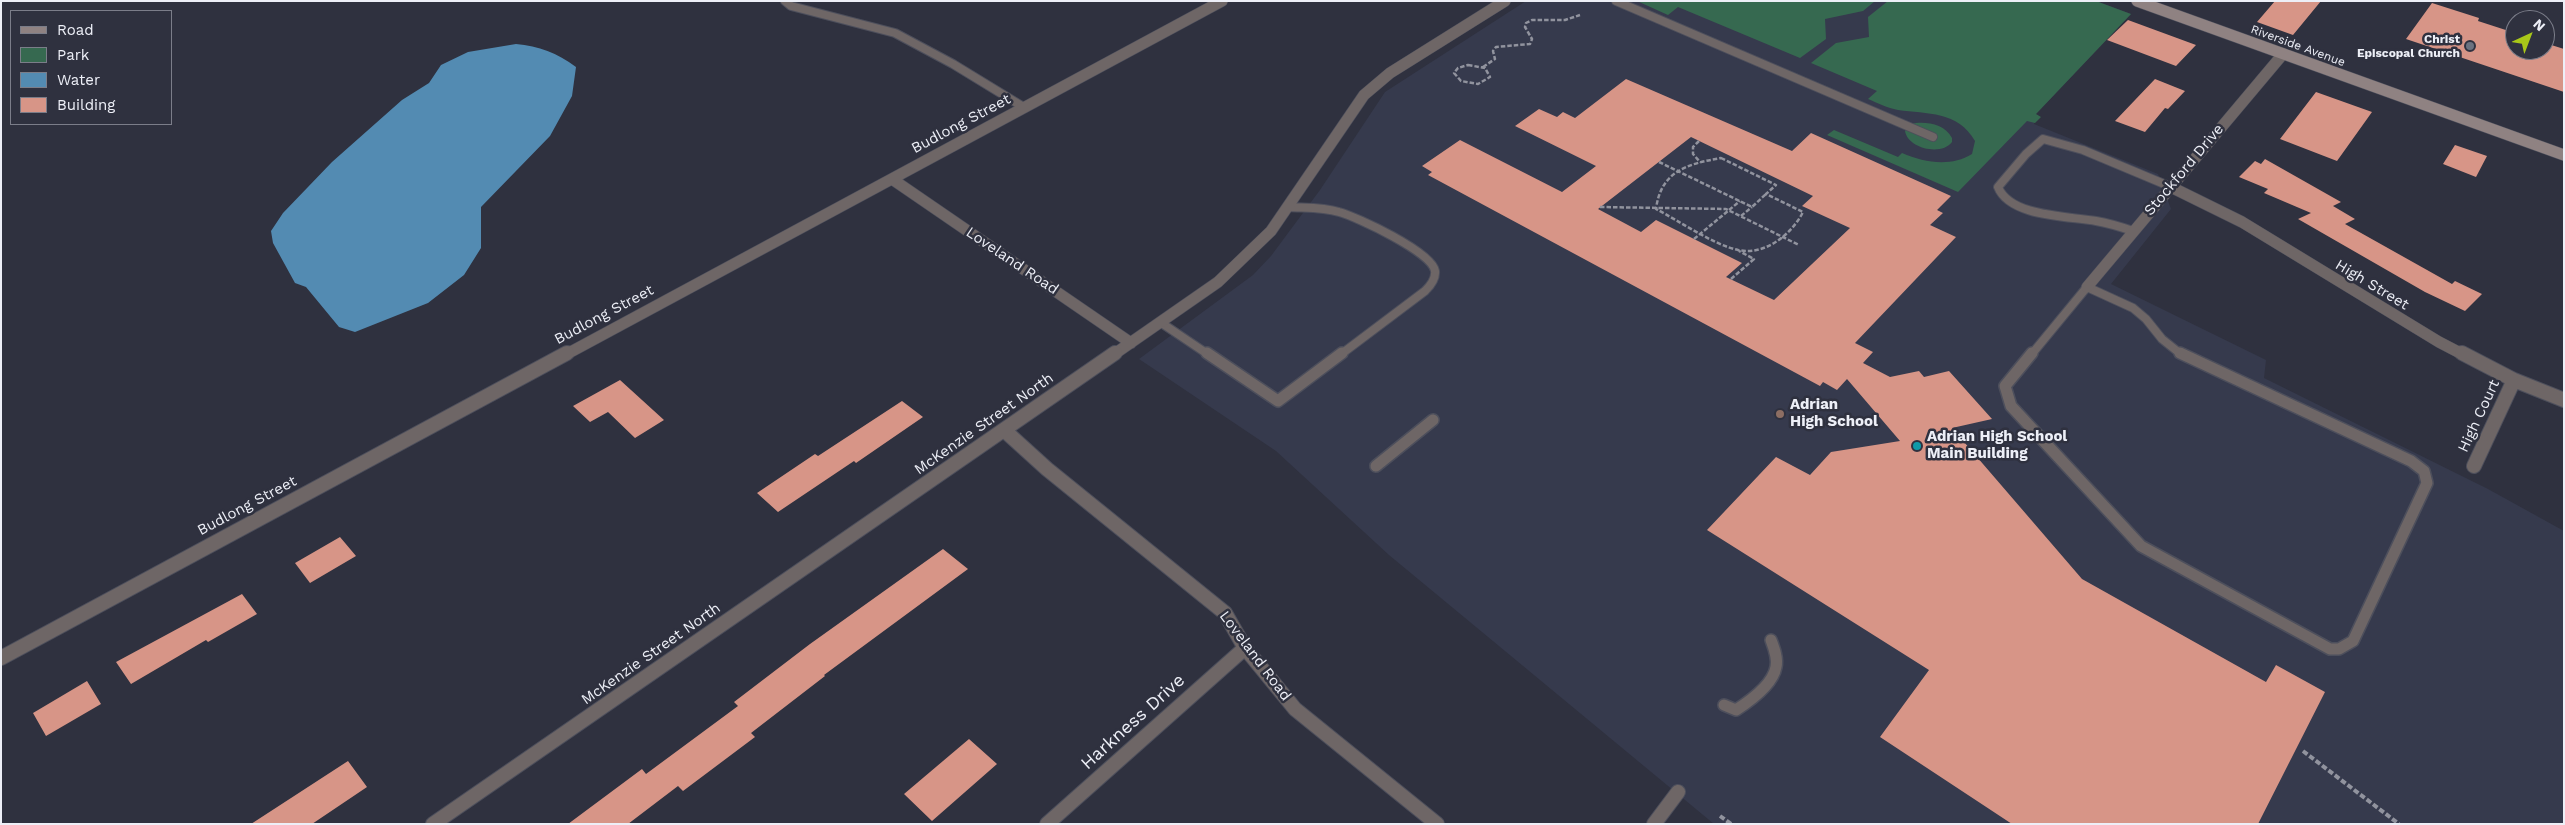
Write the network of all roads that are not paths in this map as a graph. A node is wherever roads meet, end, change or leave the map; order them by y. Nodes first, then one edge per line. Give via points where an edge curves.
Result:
1 (785, 1) edge
2 (1222, 1) edge
3 (1505, 1) edge
4 (1616, 1) edge
5 (2137, 1) edge
6 (2282, 54) junction
7 (1025, 108) junction
8 (1933, 137) dead end
9 (2564, 155) edge
10 (892, 179) junction
11 (2169, 186) junction
12 (1290, 207) junction
13 (2133, 231) junction
14 (2087, 286) junction
15 (1160, 322) junction
16 (1131, 342) junction
17 (2514, 380) junction
18 (2564, 400) edge
19 (1433, 420) dead end
20 (1004, 430) junction
21 (1376, 466) dead end
22 (2474, 466) dead end
23 (1771, 640) dead end
24 (1245, 648) junction
25 (1, 658) edge
26 (1724, 705) dead end
27 (1678, 792) dead end
28 (433, 824) edge
29 (1047, 824) edge
30 (1437, 824) edge
31 (1654, 824) edge

1 - 7 lane via 791,6 895,33
2 - 7 street, Budlong Street
3 - 12 street, McKenzie Street North via 1390,73 1364,95 1324,151
4 - 8 lane
5 - 6 street, Riverside Avenue
6 - 9 street, Riverside Avenue
6 - 11 street, Stockford Drive
7 - 10 street, Budlong Street
10 - 16 street, Loveland Road
10 - 25 street, Budlong Street
11 - 13 street, Stockford Drive
11 - 13 lane via 2046,138 1998,187 2004,198 2039,213 2094,220
11 - 17 street, High Street via 2242,222 2439,342
12 - 15 street, McKenzie Street North via 1244,260
12 - 15 lane via 1338,212 1362,220 1434,265 1433,282 1278,401
13 - 14 street, Stockford Drive
14 - 14 lane via 2005,386 2011,406 2141,546 2330,650 2353,641 2427,483 2424,471 2182,355 2162,339 2134,308
15 - 16 street, McKenzie Street North
16 - 20 street, McKenzie Street North
17 - 18 street, High Street
17 - 22 street, High Court
19 - 21 lane
20 - 24 street, Loveland Road via 1047,470 1225,613
20 - 28 street, McKenzie Street North
23 - 26 lane via 1777,659 1776,671 1746,706 1736,710
24 - 29 street, Harkness Drive
24 - 30 street, Loveland Road via 1295,709
27 - 31 street

